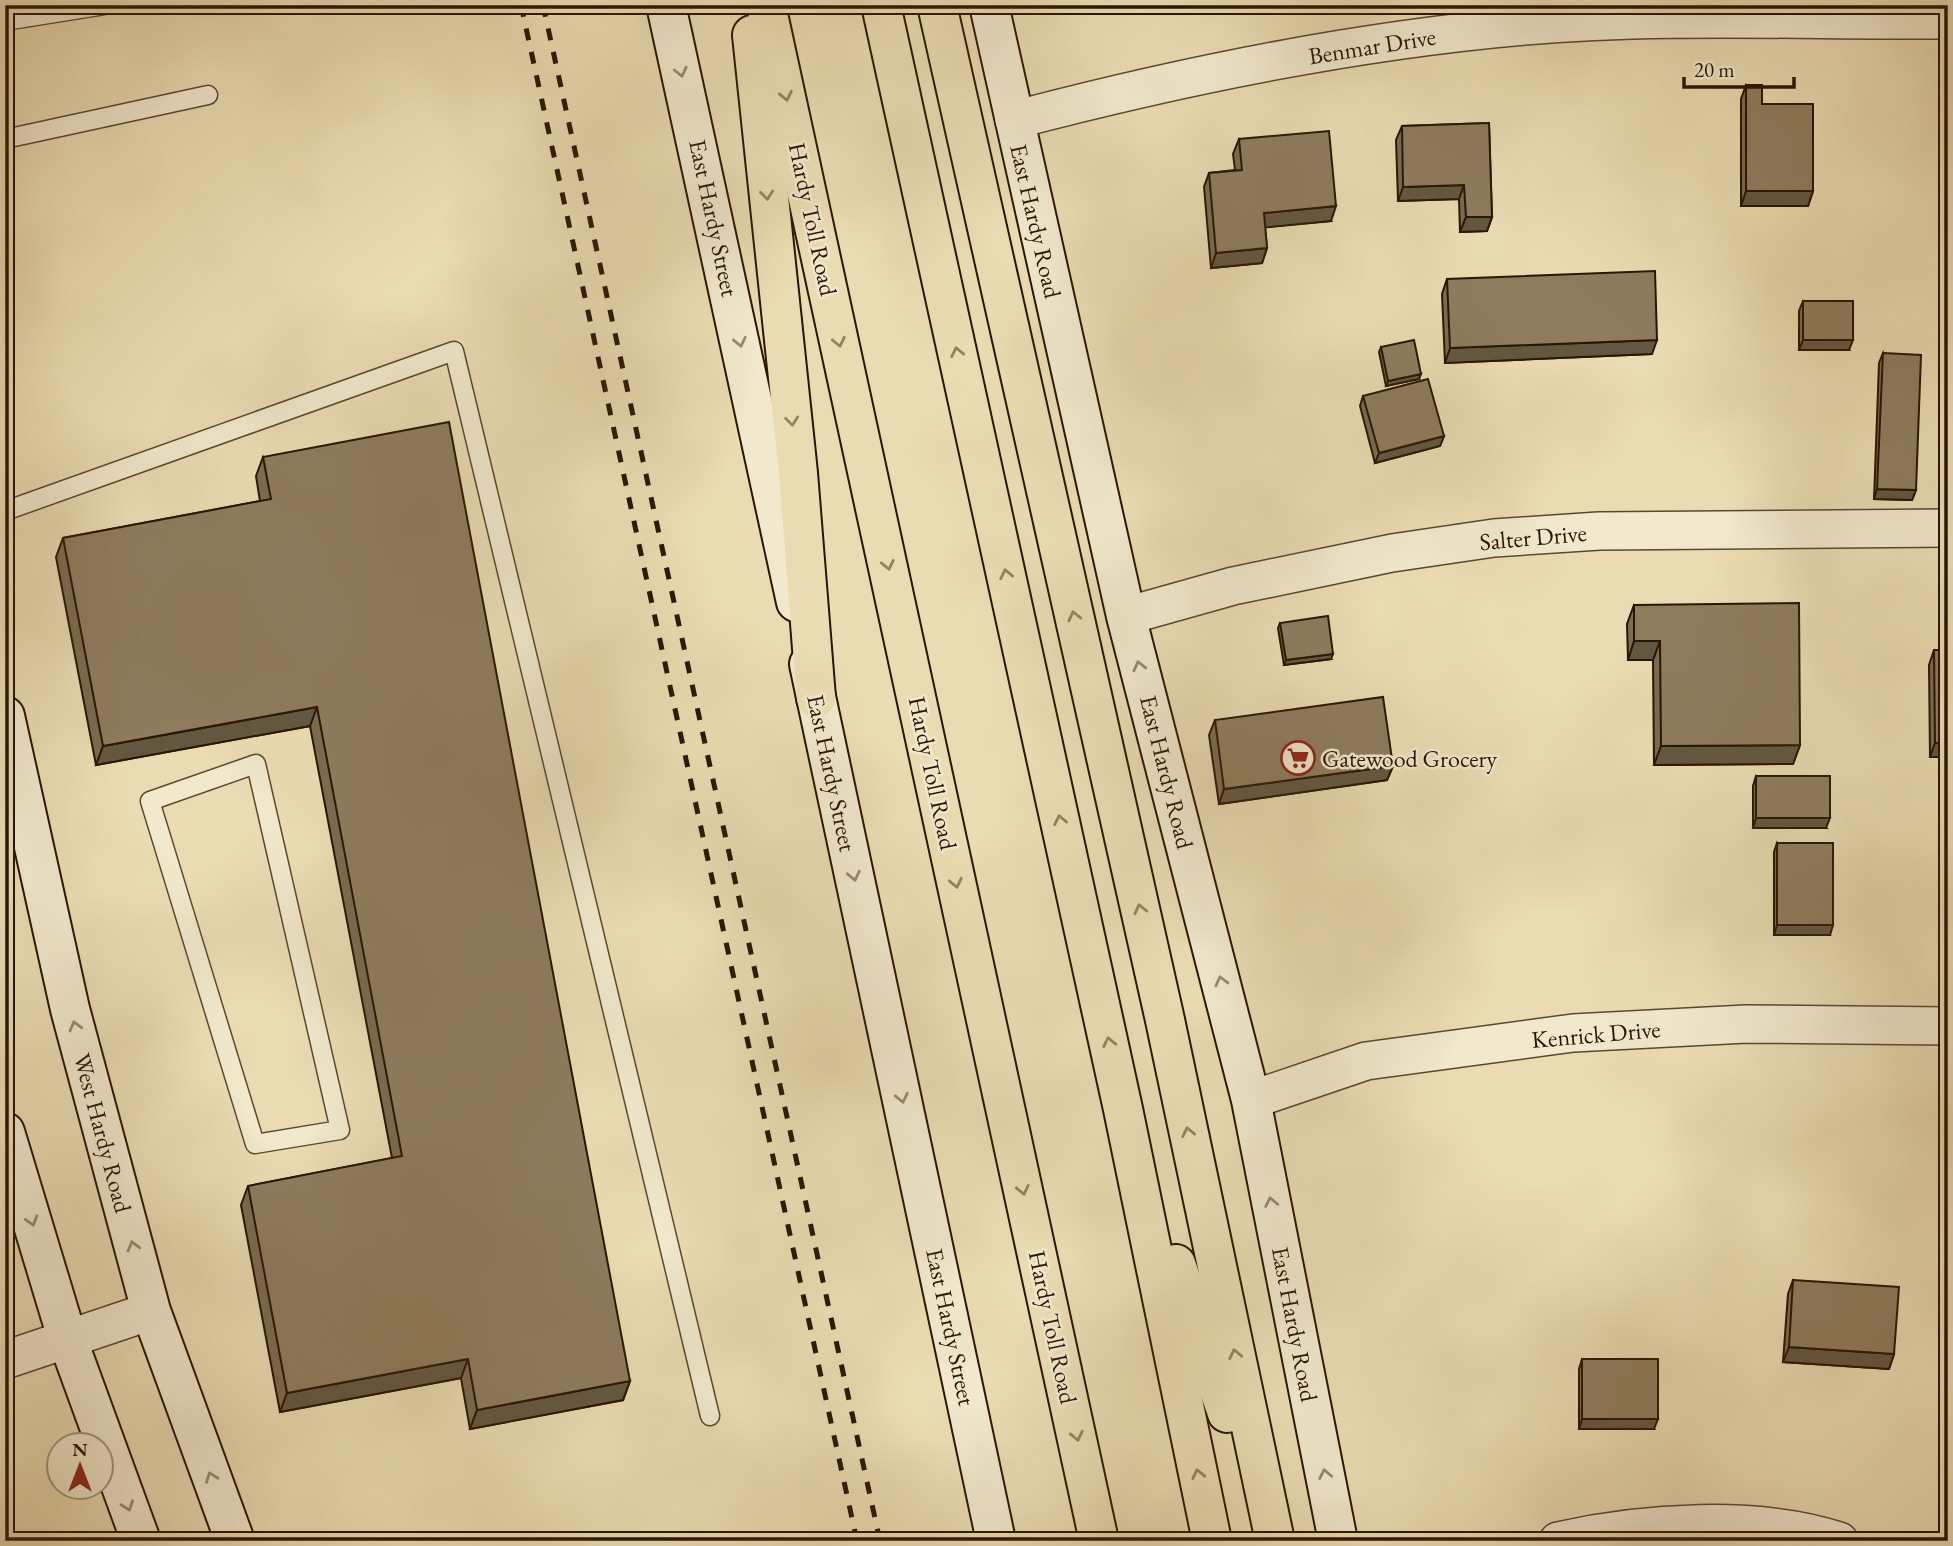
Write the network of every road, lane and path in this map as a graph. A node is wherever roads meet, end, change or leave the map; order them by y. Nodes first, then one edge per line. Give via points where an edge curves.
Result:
1 (105, 5) edge
2 (666, 5) edge
3 (749, 5) edge
4 (766, 5) edge
5 (881, 5) edge
6 (937, 5) edge
7 (989, 5) edge
8 (1948, 20) edge
9 (5, 21) edge
10 (208, 95) dead end
11 (1014, 120) junction
12 (5, 139) edge
13 (5, 511) edge
14 (1948, 528) edge
15 (1126, 616) junction
16 (816, 698) junction
17 (5, 716) edge
18 (256, 764) joint
19 (1948, 1026) edge
20 (1251, 1100) junction
21 (1123, 1109) junction
22 (5, 1132) edge
23 (151, 1311) junction
24 (68, 1341) junction
25 (5, 1360) edge
26 (710, 1416) dead end
27 (141, 1541) edge
28 (235, 1541) edge
29 (996, 1541) edge
30 (1100, 1541) edge
31 (1212, 1541) edge
32 (1272, 1541) edge
33 (1338, 1541) edge
34 (1558, 1541) edge
35 (1839, 1541) edge

1 - 9 lane
2 -> 16 main road, East Hardy Street
3 -> 16 highway via 798,474
4 -> 30 highway, Hardy Toll Road
21 -> 5 highway
32 -> 6 highway via 1165,1020
7 - 11 main road, East Hardy Road
8 - 11 street, Benmar Drive via 1635,22 1527,26 1407,38 1123,93
10 - 12 lane
11 - 15 main road, East Hardy Road
13 - 26 lane via 454,351
14 - 15 street, Salter Drive via 1599,531 1494,538 1392,553
20 -> 15 main road, East Hardy Road
16 -> 29 main road, East Hardy Street
23 -> 17 main road, West Hardy Road via 70,1009
18 - 18 lane via 340,1130 255,1144 150,801
19 - 20 street, Kenrick Drive via 1746,1024 1573,1033 1366,1061
33 -> 20 main road, East Hardy Road
31 -> 21 highway
21 - 32 highway
22 -> 24 main road
23 - 24 street
28 -> 23 main road, West Hardy Road
24 - 25 street
24 -> 27 main road
34 - 35 street via 1679,1525 1730,1524

